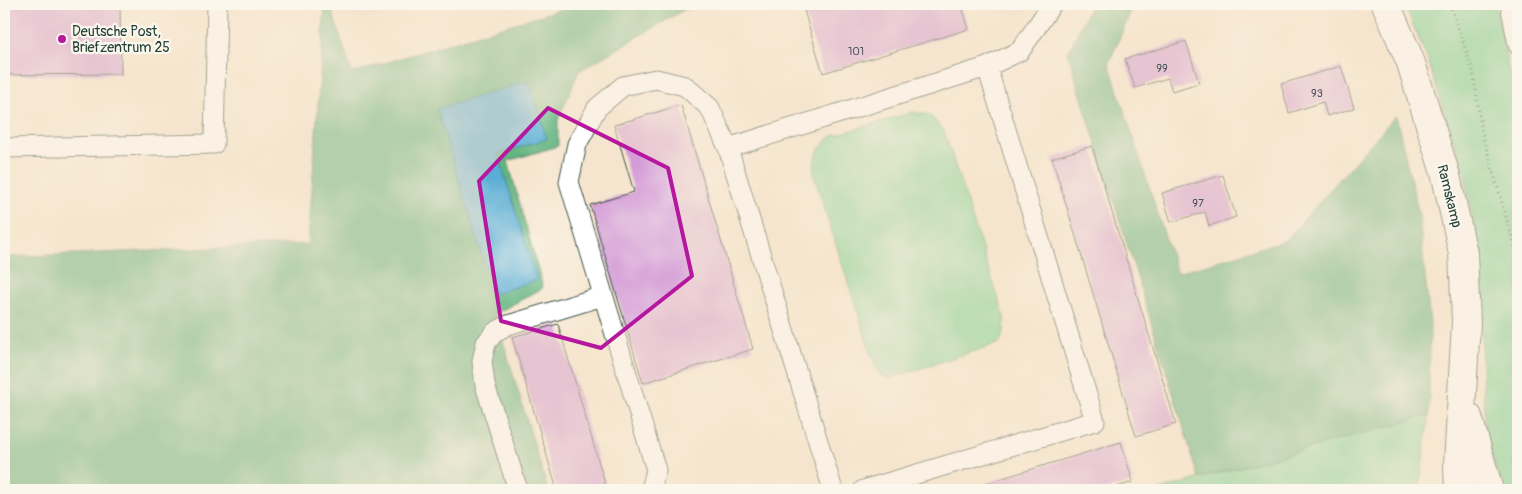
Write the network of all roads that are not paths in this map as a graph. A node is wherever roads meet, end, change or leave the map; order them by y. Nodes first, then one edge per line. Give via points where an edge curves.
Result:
1 (217, 4) edge
2 (1052, 4) edge
3 (1386, 4) edge
4 (1510, 4) edge
5 (1518, 45) edge
6 (987, 67) junction
7 (4, 148) edge
8 (728, 148) junction
9 (603, 296) junction
10 (1463, 398) junction
11 (518, 490) edge
12 (651, 490) edge
13 (833, 490) edge
14 (863, 490) edge
15 (1459, 490) edge
16 (1489, 490) edge

1 - 7 lane via 214,144
2 - 6 lane via 1020,51
3 - 10 street, Ramskamp via 1411,63 1446,176 1463,253 1466,322
4 - 5 lane
6 - 8 lane
6 - 14 lane via 1095,421
8 - 9 lane via 710,108 686,86 656,79 624,86 597,108 576,144 568,182
8 - 13 lane
9 - 11 lane via 508,325 495,332 486,343 482,361 485,385
9 - 12 lane via 656,470
10 - 15 street, Ramskamp
10 - 16 street, Ramskamp

